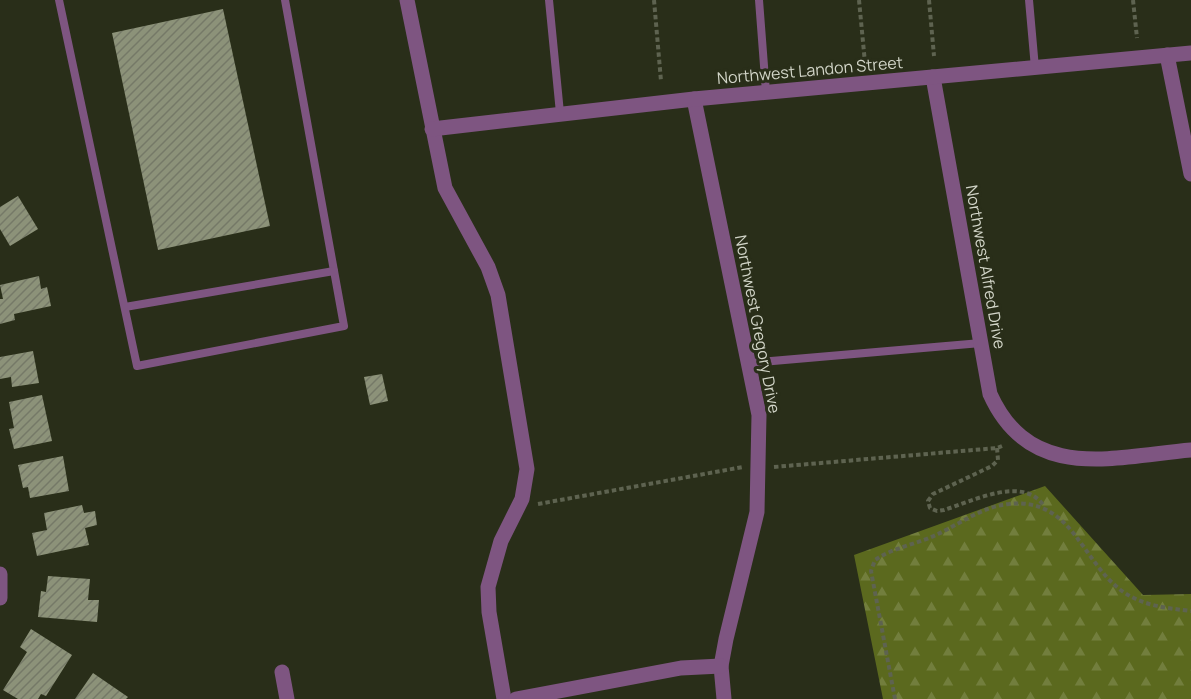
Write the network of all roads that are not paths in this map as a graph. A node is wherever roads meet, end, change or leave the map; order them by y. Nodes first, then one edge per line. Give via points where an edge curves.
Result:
1 (59, 0) edge
2 (285, 0) edge
3 (407, 0) edge
4 (549, 0) edge
5 (759, 0) edge
6 (1029, 0) edge
7 (1191, 53) edge
8 (1167, 55) junction
9 (1035, 68) junction
10 (933, 77) junction
11 (766, 92) junction
12 (694, 99) junction
13 (560, 113) junction
14 (432, 129) junction
15 (1191, 174) edge
16 (334, 271) junction
17 (125, 307) junction
18 (981, 342) junction
19 (749, 363) junction
20 (1191, 450) edge
21 (0, 574) edge
22 (0, 598) edge
23 (721, 666) junction
24 (282, 672) dead end
25 (287, 699) edge
26 (504, 699) edge
27 (516, 699) edge
28 (724, 699) edge

1 - 17 lane
2 - 16 lane
3 - 14 street
4 - 13 lane
5 - 11 lane
6 - 9 lane
7 - 8 street, Northwest Landon Street
8 - 9 street, Northwest Landon Street
8 - 15 street
9 - 10 street, Northwest Landon Street
10 - 11 street, Northwest Landon Street
10 - 18 street, Northwest Alfred Drive
11 - 12 street, Northwest Landon Street
12 - 13 street, Northwest Landon Street
12 - 19 street, Northwest Gregory Drive
13 - 14 street, Northwest Landon Street
14 - 26 street via 445,188 488,267 498,295 527,469 522,499 501,541 488,587
16 - 17 lane
16 - 17 lane via 344,326 137,366
18 - 19 lane
18 - 20 street, Northwest Alfred Drive via 990,394 1001,418 1034,446 1066,458 1091,459
19 - 23 street, Northwest Gregory Drive via 759,415 757,512
21 - 22 street
23 - 27 street via 689,667
23 - 28 street, Northwest Gregory Drive
24 - 25 street

